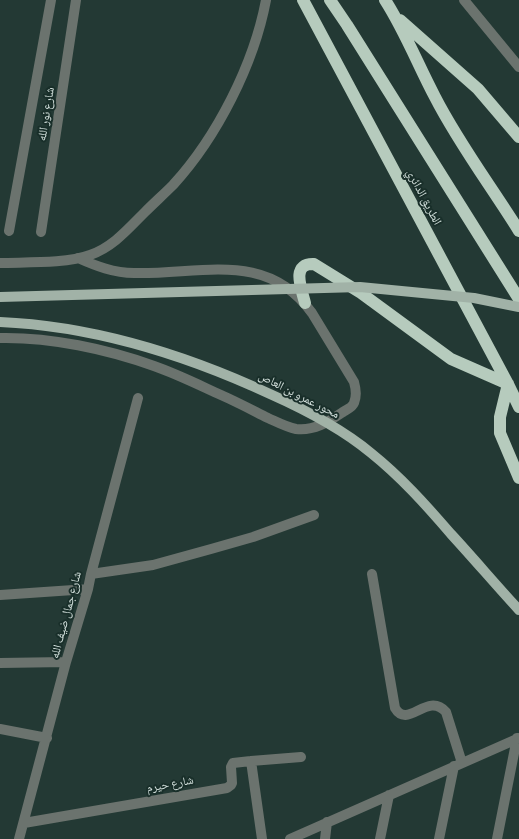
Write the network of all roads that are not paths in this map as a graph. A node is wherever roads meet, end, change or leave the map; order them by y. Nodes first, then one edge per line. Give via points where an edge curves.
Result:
1 (51, 0) edge
2 (76, 0) edge
3 (266, 0) edge
4 (303, 0) edge
5 (330, 0) edge
6 (385, 0) edge
7 (464, 0) edge
8 (396, 16) junction
9 (519, 67) edge
10 (519, 137) edge
11 (9, 231) dead end
12 (519, 231) edge
13 (41, 232) dead end
14 (78, 258) junction
15 (0, 263) edge
16 (0, 297) edge
17 (519, 299) edge
18 (305, 304) junction
19 (519, 307) edge
20 (0, 322) edge
21 (0, 338) edge
22 (508, 384) junction
23 (138, 398) dead end
24 (519, 407) edge
25 (519, 478) edge
26 (314, 515) dead end
27 (90, 574) junction
28 (372, 574) dead end
29 (88, 589) junction
30 (0, 595) edge
31 (519, 610) edge
32 (66, 662) junction
33 (0, 663) edge
34 (0, 730) edge
35 (47, 738) junction
36 (518, 738) edge
37 (301, 757) dead end
38 (251, 761) junction
39 (458, 764) junction
40 (389, 795) junction
41 (327, 822) junction
42 (24, 823) junction
43 (19, 839) edge
44 (262, 839) edge
45 (290, 839) edge
46 (325, 839) edge
47 (380, 839) edge
48 (439, 839) edge
49 (497, 839) edge

1 - 11 street
2 - 13 street, شارع نور الله
3 - 14 street via 249,59 238,85 225,111 192,160 173,184 120,237 101,250
4 - 22 highway, الطريق الدائري
5 - 17 highway, الطريق الدائري
6 - 8 highway
7 - 9 street
8 - 10 highway via 478,90
8 - 12 highway via 435,97 472,160
14 - 15 street
14 - 18 street via 114,271 133,273 233,270 256,273 288,288
16 - 19 main road, bridge via 360,287 474,298
18 - 21 street via 354,382 356,392 351,407 318,427 307,429 284,426 155,366 72,344
18 - 22 highway via 300,272 303,266 314,264 361,293 451,359
20 - 31 main road, محور عمرو بن العاص, bridge via 78,331 141,346 251,385 323,420 356,441 396,474
22 - 24 highway, الطريق الدائري
22 - 25 highway via 500,417 500,433
23 - 27 street, شارع جمال ضيف الله
26 - 27 street via 253,537 196,553 153,564
27 - 29 street, شارع جمال ضيف الله
28 - 39 street via 395,708 400,714 407,715 433,704 443,708
29 - 30 street
29 - 32 street, شارع جمال ضيف الله
32 - 33 street
32 - 35 street, شارع جمال ضيف الله
34 - 35 street
35 - 42 street, شارع جمال ضيف الله
36 - 39 street
36 - 49 street
37 - 38 street, شارع حيرم
38 - 42 street, شارع حيرم via 232,765 232,783 227,788
38 - 44 street
39 - 40 street
39 - 48 street
40 - 41 street
40 - 47 street
41 - 45 street
41 - 46 street
42 - 43 street, شارع جمال ضيف الله

